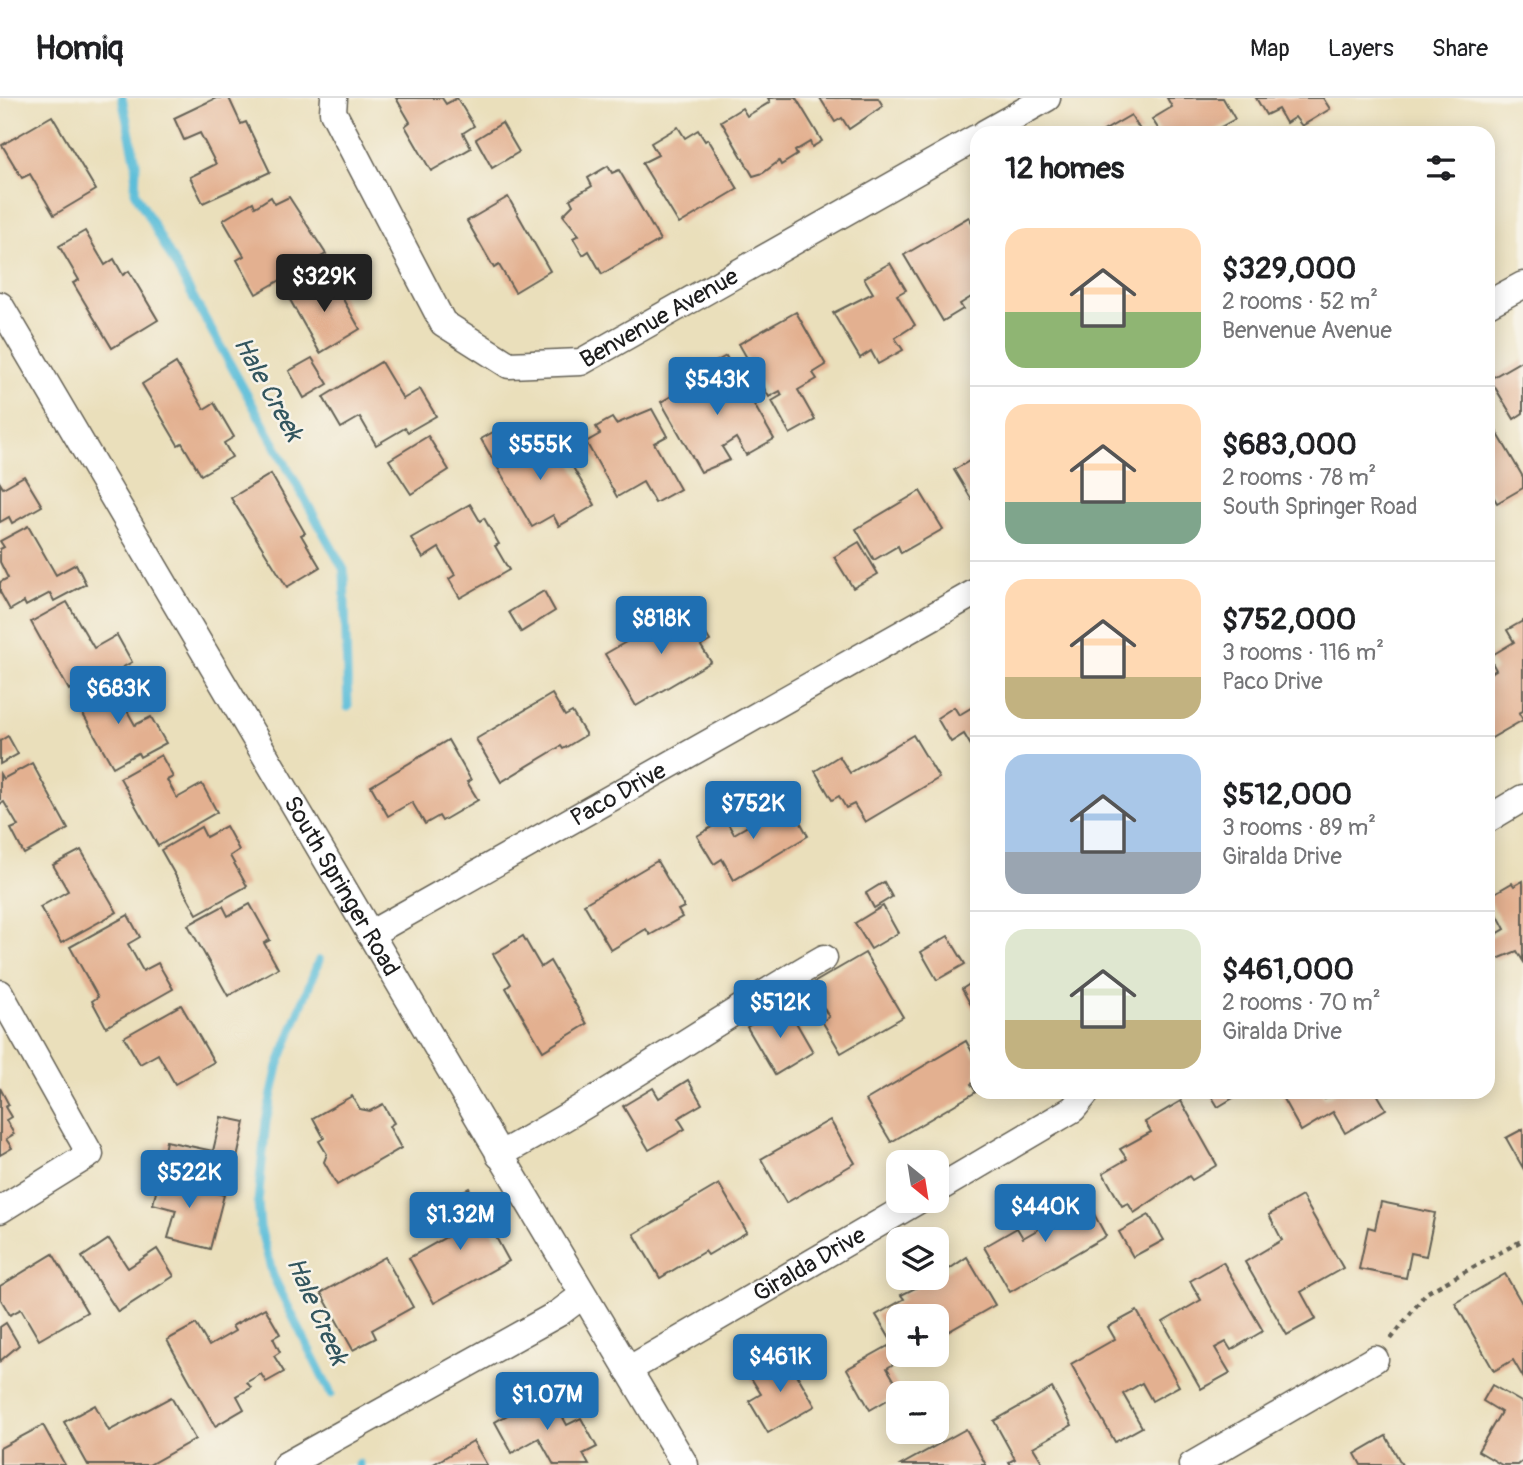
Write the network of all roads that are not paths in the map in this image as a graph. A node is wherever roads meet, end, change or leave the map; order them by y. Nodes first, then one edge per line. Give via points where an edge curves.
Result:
1 (334, 98) edge
2 (1047, 98) edge
3 (997, 126) edge
4 (970, 141) edge
5 (1523, 285) edge
6 (1495, 300) edge
7 (0, 305) edge
8 (970, 595) edge
9 (1523, 798) edge
10 (1495, 815) edge
11 (370, 934) junction
12 (824, 958) dead end
13 (0, 993) edge
14 (1081, 1099) edge
15 (499, 1155) junction
16 (949, 1183) edge
17 (0, 1210) edge
18 (897, 1213) edge
19 (583, 1295) junction
20 (1375, 1359) road end
21 (628, 1370) junction
22 (286, 1465) edge
23 (685, 1465) edge
24 (1192, 1465) edge

1 - 4 street, Benvenue Avenue via 333,112 443,323 509,365 581,362
2 - 3 street
5 - 6 street
7 - 11 street, South Springer Road
8 - 11 street, Paco Drive
9 - 10 street
11 - 15 street, South Springer Road
12 - 15 street via 582,1110
13 - 17 street via 90,1154
14 - 16 street via 1073,1109
15 - 19 street, South Springer Road
18 - 21 street, Giralda Drive
19 - 21 street, South Springer Road
19 - 22 street via 559,1313
20 - 24 street
21 - 23 street, South Springer Road

